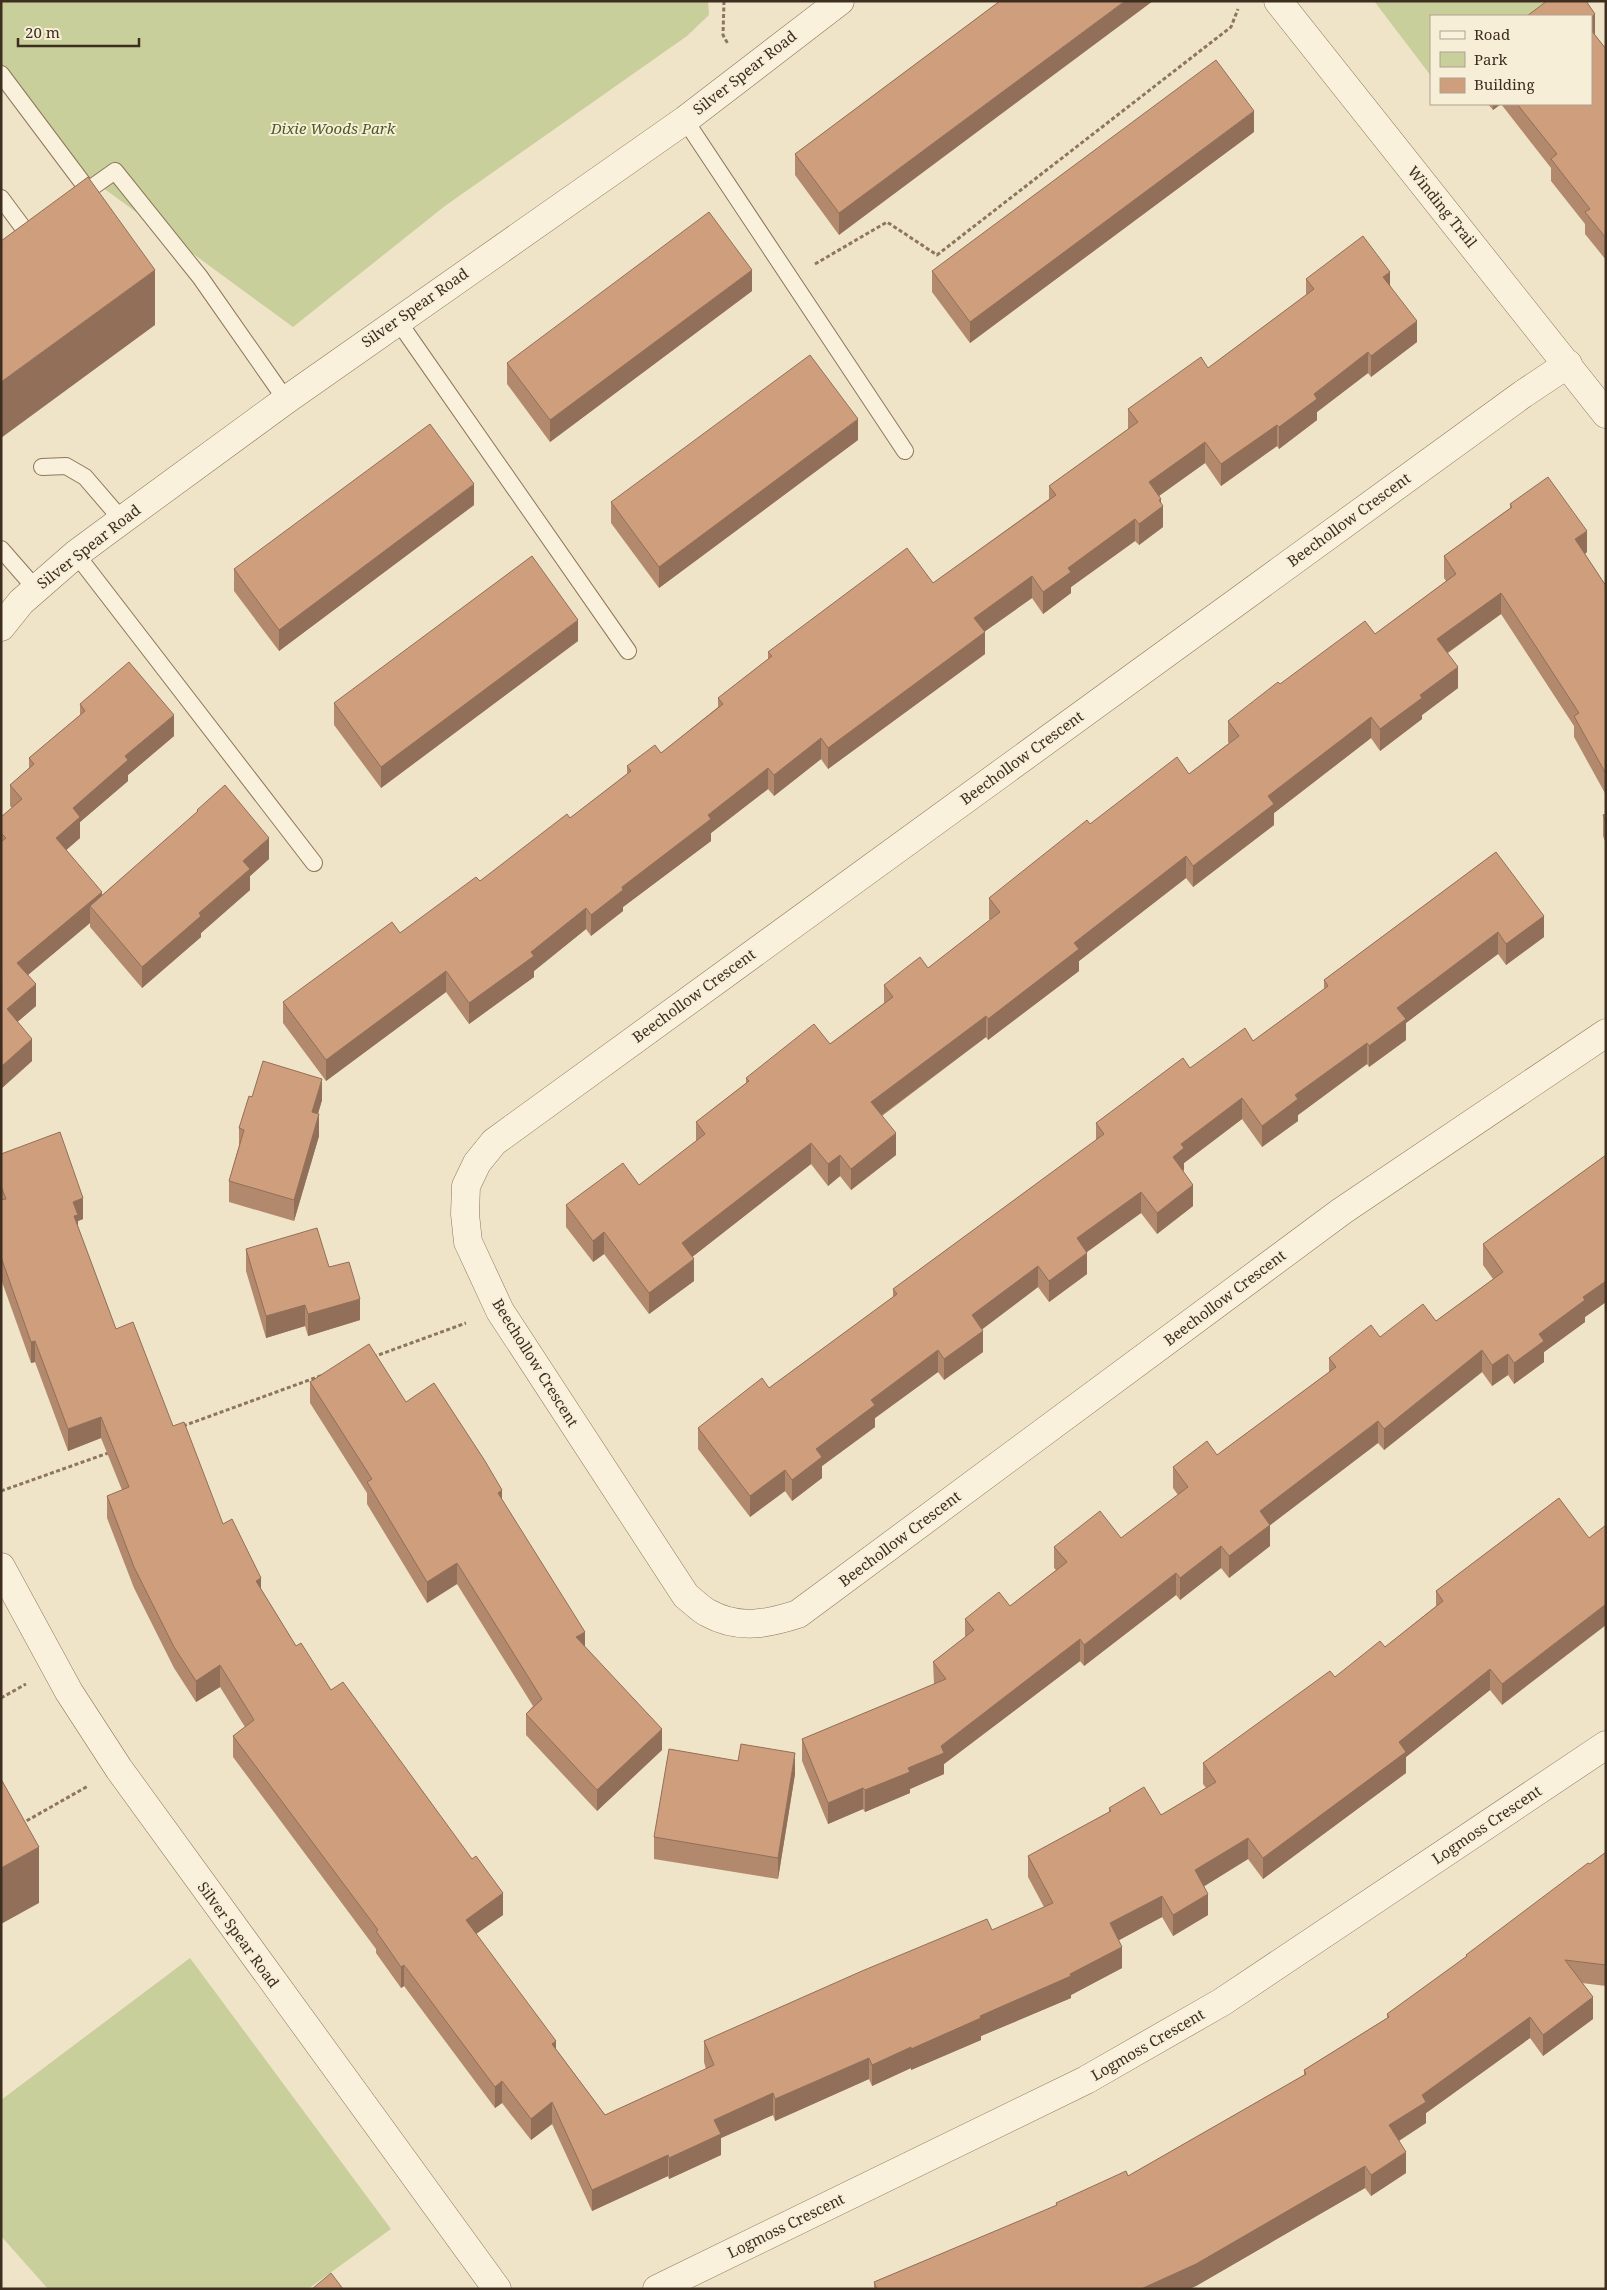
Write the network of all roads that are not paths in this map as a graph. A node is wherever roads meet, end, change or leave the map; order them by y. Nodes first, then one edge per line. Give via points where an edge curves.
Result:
1 (840, 1) edge
2 (1278, 1) edge
3 (1, 74) edge
4 (684, 120) junction
5 (88, 190) junction
6 (1, 198) edge
7 (65, 206) edge
8 (50, 217) edge
9 (398, 321) junction
10 (1568, 364) junction
11 (286, 400) junction
12 (1606, 414) edge
13 (905, 451) dead end
14 (42, 467) dead end
15 (122, 520) junction
16 (1, 549) edge
17 (76, 554) junction
18 (36, 589) junction
19 (1, 627) edge
20 (628, 651) dead end
21 (314, 864) dead end
22 (1606, 1033) edge
23 (1, 1566) edge
24 (1606, 1745) edge
25 (497, 2289) edge
26 (657, 2289) edge

1 - 4 street, Silver Spear Road
2 - 10 street, Winding Trail
3 - 5 lane
4 - 9 street, Silver Spear Road
4 - 13 lane
5 - 7 lane
5 - 11 lane via 115,171 200,277
6 - 8 lane via 27,234
9 - 11 street, Silver Spear Road
9 - 20 lane
10 - 12 street, Winding Trail
10 - 22 street, Beechollow Crescent via 494,1142 478,1162 466,1186 468,1242 500,1311 686,1596 707,1613 736,1623 766,1624 798,1614 1342,1211
11 - 15 street, Silver Spear Road
14 - 15 lane via 66,466 85,477
15 - 17 street, Silver Spear Road
16 - 18 lane
17 - 18 street, Silver Spear Road
17 - 21 lane
18 - 19 street, Silver Spear Road
23 - 25 street, Silver Spear Road via 69,1692 119,1769
24 - 26 street, Logmoss Crescent via 1222,2002 1086,2080

